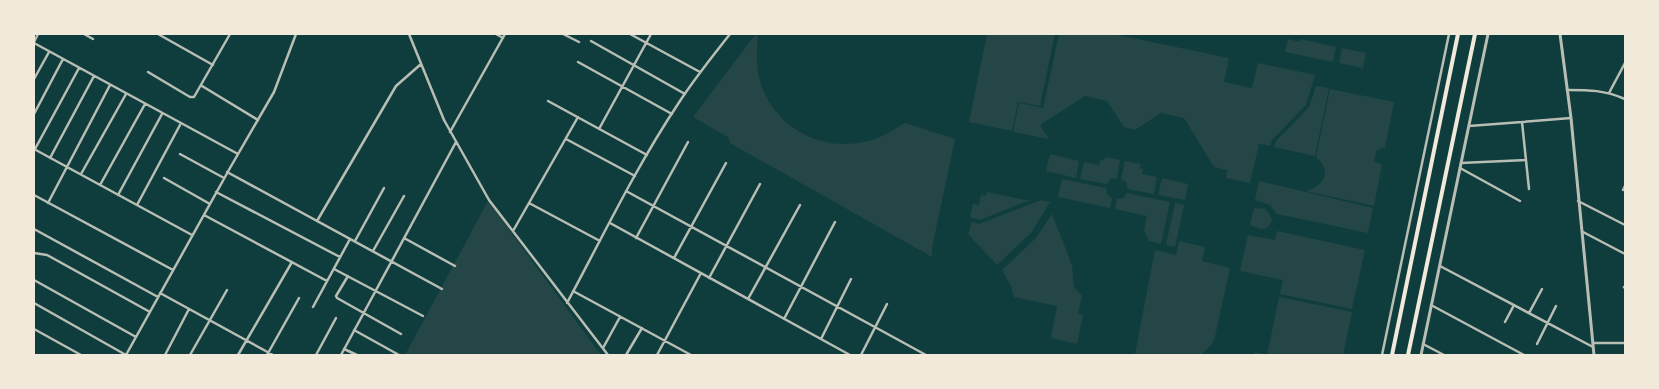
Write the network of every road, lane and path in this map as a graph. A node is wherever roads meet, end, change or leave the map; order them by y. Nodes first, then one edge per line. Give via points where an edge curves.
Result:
1 (38, 34) edge
2 (84, 34) edge
3 (158, 34) edge
4 (230, 34) edge
5 (296, 34) edge
6 (409, 34) edge
7 (496, 34) edge
8 (506, 34) edge
9 (563, 34) edge
10 (630, 34) edge
11 (651, 34) edge
12 (730, 34) edge
13 (1449, 34) edge
14 (1458, 34) edge
15 (1475, 34) edge
16 (1488, 34) edge
17 (1560, 34) edge
18 (503, 38) junction
19 (93, 39) dead end
20 (591, 41) dead end
21 (34, 42) edge
22 (579, 42) dead end
23 (646, 42) junction
24 (49, 52) junction
25 (64, 59) junction
26 (578, 62) dead end
27 (1625, 63) edge
28 (421, 64) junction
29 (634, 64) junction
30 (213, 65) junction
31 (79, 68) junction
32 (148, 72) dead end
33 (700, 72) junction
34 (94, 76) junction
35 (34, 79) edge
36 (110, 85) junction
37 (201, 85) junction
38 (622, 86) junction
39 (1567, 90) junction
40 (1609, 93) junction
41 (126, 94) junction
42 (685, 94) junction
43 (1625, 100) edge
44 (548, 101) dead end
45 (145, 104) junction
46 (34, 114) edge
47 (162, 114) junction
48 (672, 114) junction
49 (578, 117) junction
50 (1571, 118) junction
51 (258, 120) junction
52 (1522, 122) junction
53 (180, 124) junction
54 (1468, 126) junction
55 (598, 129) junction
56 (450, 132) junction
57 (566, 138) junction
58 (456, 142) junction
59 (688, 142) dead end
60 (34, 149) edge
61 (180, 154) dead end
62 (238, 154) junction
63 (647, 155) junction
64 (50, 158) junction
65 (1526, 160) junction
66 (726, 163) dead end
67 (1460, 165) junction
68 (67, 167) junction
69 (227, 172) junction
70 (81, 174) junction
71 (635, 176) junction
72 (164, 178) dead end
73 (224, 178) junction
74 (760, 184) dead end
75 (100, 185) junction
76 (1625, 186) edge
77 (384, 188) dead end
78 (1529, 189) dead end
79 (1623, 190) dead end
80 (626, 191) junction
81 (216, 192) junction
82 (118, 194) junction
83 (34, 195) edge
84 (404, 196) dead end
85 (1520, 201) dead end
86 (1578, 201) junction
87 (48, 203) junction
88 (529, 203) junction
89 (210, 204) junction
90 (137, 205) junction
91 (800, 205) dead end
92 (654, 206) junction
93 (204, 215) junction
94 (317, 221) junction
95 (835, 222) dead end
96 (610, 224) junction
97 (1625, 225) edge
98 (691, 226) junction
99 (34, 229) edge
100 (513, 231) junction
101 (1581, 231) junction
102 (192, 235) junction
103 (404, 238) junction
104 (636, 238) junction
105 (350, 239) junction
106 (355, 241) junction
107 (600, 241) junction
108 (727, 245) junction
109 (372, 251) junction
110 (34, 253) edge
111 (1625, 254) edge
112 (340, 258) junction
113 (674, 258) junction
114 (292, 262) junction
115 (393, 262) junction
116 (1439, 265) junction
117 (454, 266) dead end
118 (765, 266) junction
119 (334, 269) junction
120 (173, 270) junction
121 (701, 273) junction
122 (348, 276) junction
123 (709, 278) junction
124 (851, 279) dead end
125 (34, 280) edge
126 (327, 281) junction
127 (801, 286) junction
128 (442, 289) dead end
129 (226, 290) dead end
130 (1542, 290) dead end
131 (376, 291) junction
132 (573, 291) junction
133 (159, 295) junction
134 (298, 298) dead end
135 (748, 299) junction
136 (567, 302) junction
137 (34, 303) edge
138 (887, 304) dead end
139 (1431, 305) junction
140 (1514, 305) junction
141 (837, 306) junction
142 (1556, 306) dead end
143 (313, 307) dead end
144 (189, 310) junction
145 (150, 312) junction
146 (364, 312) junction
147 (1529, 313) junction
148 (423, 316) dead end
149 (620, 316) junction
150 (336, 318) dead end
151 (784, 319) junction
152 (209, 320) junction
153 (1504, 322) dead end
154 (1548, 323) junction
155 (642, 328) junction
156 (875, 328) junction
157 (34, 329) edge
158 (354, 330) junction
159 (401, 334) dead end
160 (136, 338) junction
161 (821, 339) junction
162 (246, 340) junction
163 (665, 340) junction
164 (1625, 343) edge
165 (1423, 344) junction
166 (1537, 344) dead end
167 (1593, 345) junction
168 (603, 348) junction
169 (344, 349) junction
170 (268, 354) edge
171 (686, 354) edge
172 (81, 355) edge
173 (126, 355) edge
174 (164, 355) edge
175 (190, 355) edge
176 (238, 355) edge
177 (273, 355) edge
178 (316, 355) edge
179 (341, 355) edge
180 (357, 355) edge
181 (399, 355) edge
182 (608, 355) edge
183 (626, 355) edge
184 (657, 355) edge
185 (692, 355) edge
186 (850, 355) edge
187 (861, 355) edge
188 (926, 355) edge
189 (1382, 355) edge
190 (1392, 355) edge
191 (1408, 355) edge
192 (1421, 355) edge
193 (1444, 355) edge
194 (1524, 355) edge
195 (1594, 355) edge

1 - 21 street
2 - 19 street
3 - 30 street
4 - 30 street
5 - 51 street via 277,87
6 - 28 street
7 - 18 street
8 - 18 street
9 - 22 street
10 - 23 street
11 - 23 street
12 - 33 street
13 - 189 street
14 - 190 main road
15 - 191 main road
16 - 54 street
17 - 39 street
18 - 56 street
20 - 29 street
21 - 24 street
23 - 29 street
23 - 33 street
24 - 25 street
24 - 35 street
25 - 31 street
25 - 46 street
26 - 38 street
27 - 40 street
28 - 56 street
28 - 94 street via 396,86
29 - 38 street
29 - 42 street
30 - 37 street
31 - 34 street
31 - 60 street
32 - 37 street via 192,97
33 - 42 street
34 - 36 street
34 - 64 street
36 - 41 street
36 - 68 street
37 - 51 street
38 - 48 street
38 - 55 street
39 - 40 street
39 - 50 street
40 - 43 street
41 - 45 street
41 - 70 street
42 - 48 street
44 - 49 street
45 - 47 street
45 - 75 street
47 - 53 street
47 - 82 street
48 - 63 street
49 - 55 street
49 - 57 street
50 - 52 street
50 - 86 street
51 - 62 street
52 - 54 street
52 - 65 street
53 - 62 street
53 - 90 street
54 - 67 street
55 - 63 street
56 - 58 street
57 - 71 street
57 - 88 street
58 - 100 street via 489,200
58 - 103 street
59 - 92 street
60 - 64 street
61 - 73 street
62 - 69 street
63 - 71 street
64 - 68 street
65 - 67 street
65 - 78 street
66 - 98 street
67 - 85 street
67 - 116 street
68 - 70 street
68 - 87 street
69 - 73 street
69 - 94 street
70 - 75 street
71 - 80 street
72 - 89 street
73 - 81 street
74 - 108 street
75 - 82 street
76 - 79 street
77 - 106 street
80 - 92 street
80 - 96 street
81 - 89 street
81 - 112 street
82 - 90 street
83 - 87 street
84 - 109 street
86 - 97 street
86 - 101 street
87 - 120 street
88 - 100 street
88 - 107 street
89 - 93 street
90 - 102 street
91 - 118 street
92 - 98 street
92 - 104 street
93 - 102 street
93 - 114 street
94 - 105 street
95 - 127 street
96 - 104 street
96 - 107 street
98 - 108 street
98 - 113 street
99 - 133 street
100 - 136 street
101 - 111 street
101 - 167 street
102 - 120 street
103 - 115 street
103 - 117 street
104 - 113 street
105 - 106 street
105 - 112 street
106 - 109 street
107 - 132 street
108 - 118 street
108 - 123 street
109 - 115 street
110 - 145 street via 47,256
112 - 119 street
113 - 121 street
114 - 126 street
114 - 162 street
115 - 128 street
115 - 131 street
116 - 139 street
116 - 140 street
118 - 127 street
118 - 135 street
119 - 122 street
119 - 126 street
120 - 133 street
121 - 123 street
121 - 163 street
122 - 131 street
122 - 146 street via 336,296
123 - 135 street
124 - 141 street
125 - 160 street
126 - 143 street
127 - 141 street
127 - 151 street
129 - 152 street
130 - 147 street
131 - 146 street
131 - 148 street
132 - 136 street
132 - 149 street
133 - 144 street
133 - 145 street
134 - 170 street
135 - 151 street
136 - 168 street
137 - 173 street
138 - 156 street
139 - 165 street
139 - 194 street
140 - 147 street
140 - 153 street
141 - 156 street
141 - 161 street
142 - 154 street
144 - 152 street
144 - 174 street
145 - 160 street
146 - 158 street
146 - 159 street
147 - 154 street
149 - 155 street
149 - 168 street
150 - 178 street
151 - 161 street
152 - 162 street
152 - 175 street
154 - 166 street
154 - 167 street
155 - 163 street
155 - 183 street
156 - 187 street
156 - 188 street
157 - 172 street
158 - 169 street
158 - 181 street
160 - 173 street
161 - 186 street
162 - 170 street
162 - 176 street
163 - 171 street
163 - 184 street
164 - 167 street
165 - 192 street
165 - 193 street
167 - 195 street
168 - 182 street
169 - 179 street
169 - 180 street
170 - 177 street
171 - 185 street

